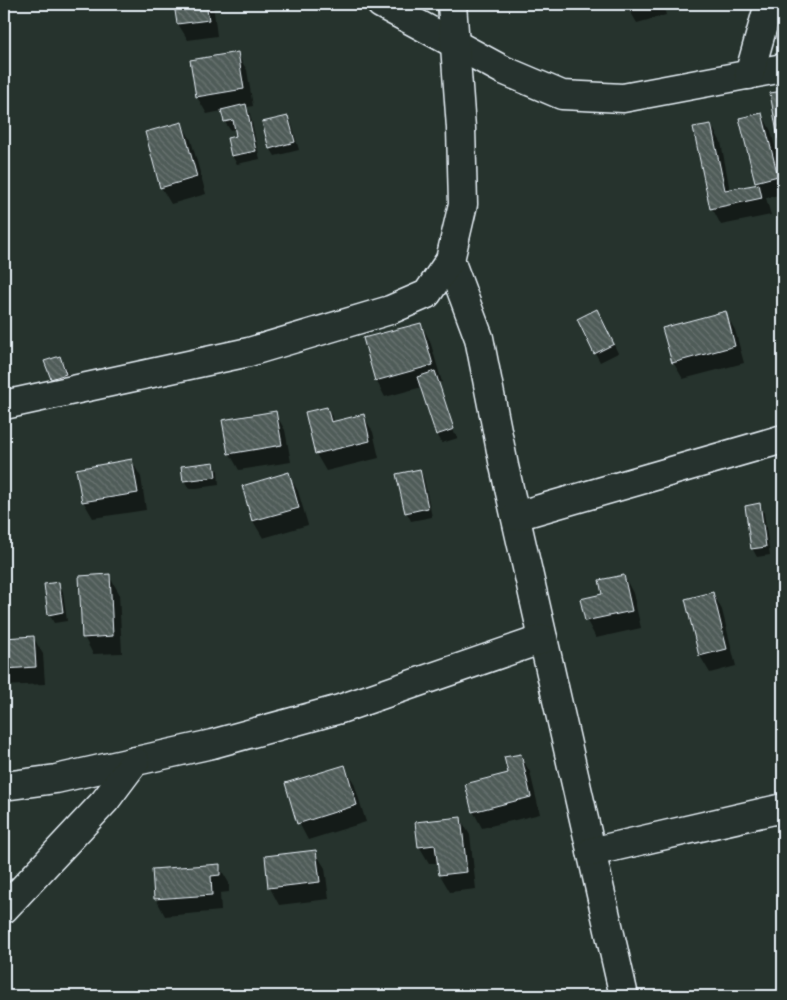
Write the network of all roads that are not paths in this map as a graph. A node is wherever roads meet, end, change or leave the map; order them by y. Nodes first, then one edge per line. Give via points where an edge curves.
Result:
1 (381, 4) edge
2 (452, 4) edge
3 (769, 4) edge
4 (454, 42) junction
5 (783, 68) edge
6 (749, 75) junction
7 (450, 260) junction
8 (4, 405) edge
9 (783, 439) edge
10 (516, 516) junction
11 (543, 639) junction
12 (135, 761) junction
13 (4, 786) edge
14 (783, 808) edge
15 (591, 852) junction
16 (4, 909) edge
17 (624, 996) edge

1 - 4 street
2 - 4 street
3 - 6 street
4 - 6 street via 503,70 562,95 622,98
4 - 7 street via 463,204
5 - 6 street
7 - 8 street via 427,294 390,310 249,352
7 - 10 street via 479,338
9 - 10 street
10 - 11 street
11 - 12 street via 340,708 212,744
11 - 15 street
12 - 13 street via 56,779
12 - 16 street via 105,801
14 - 15 street
15 - 17 street

